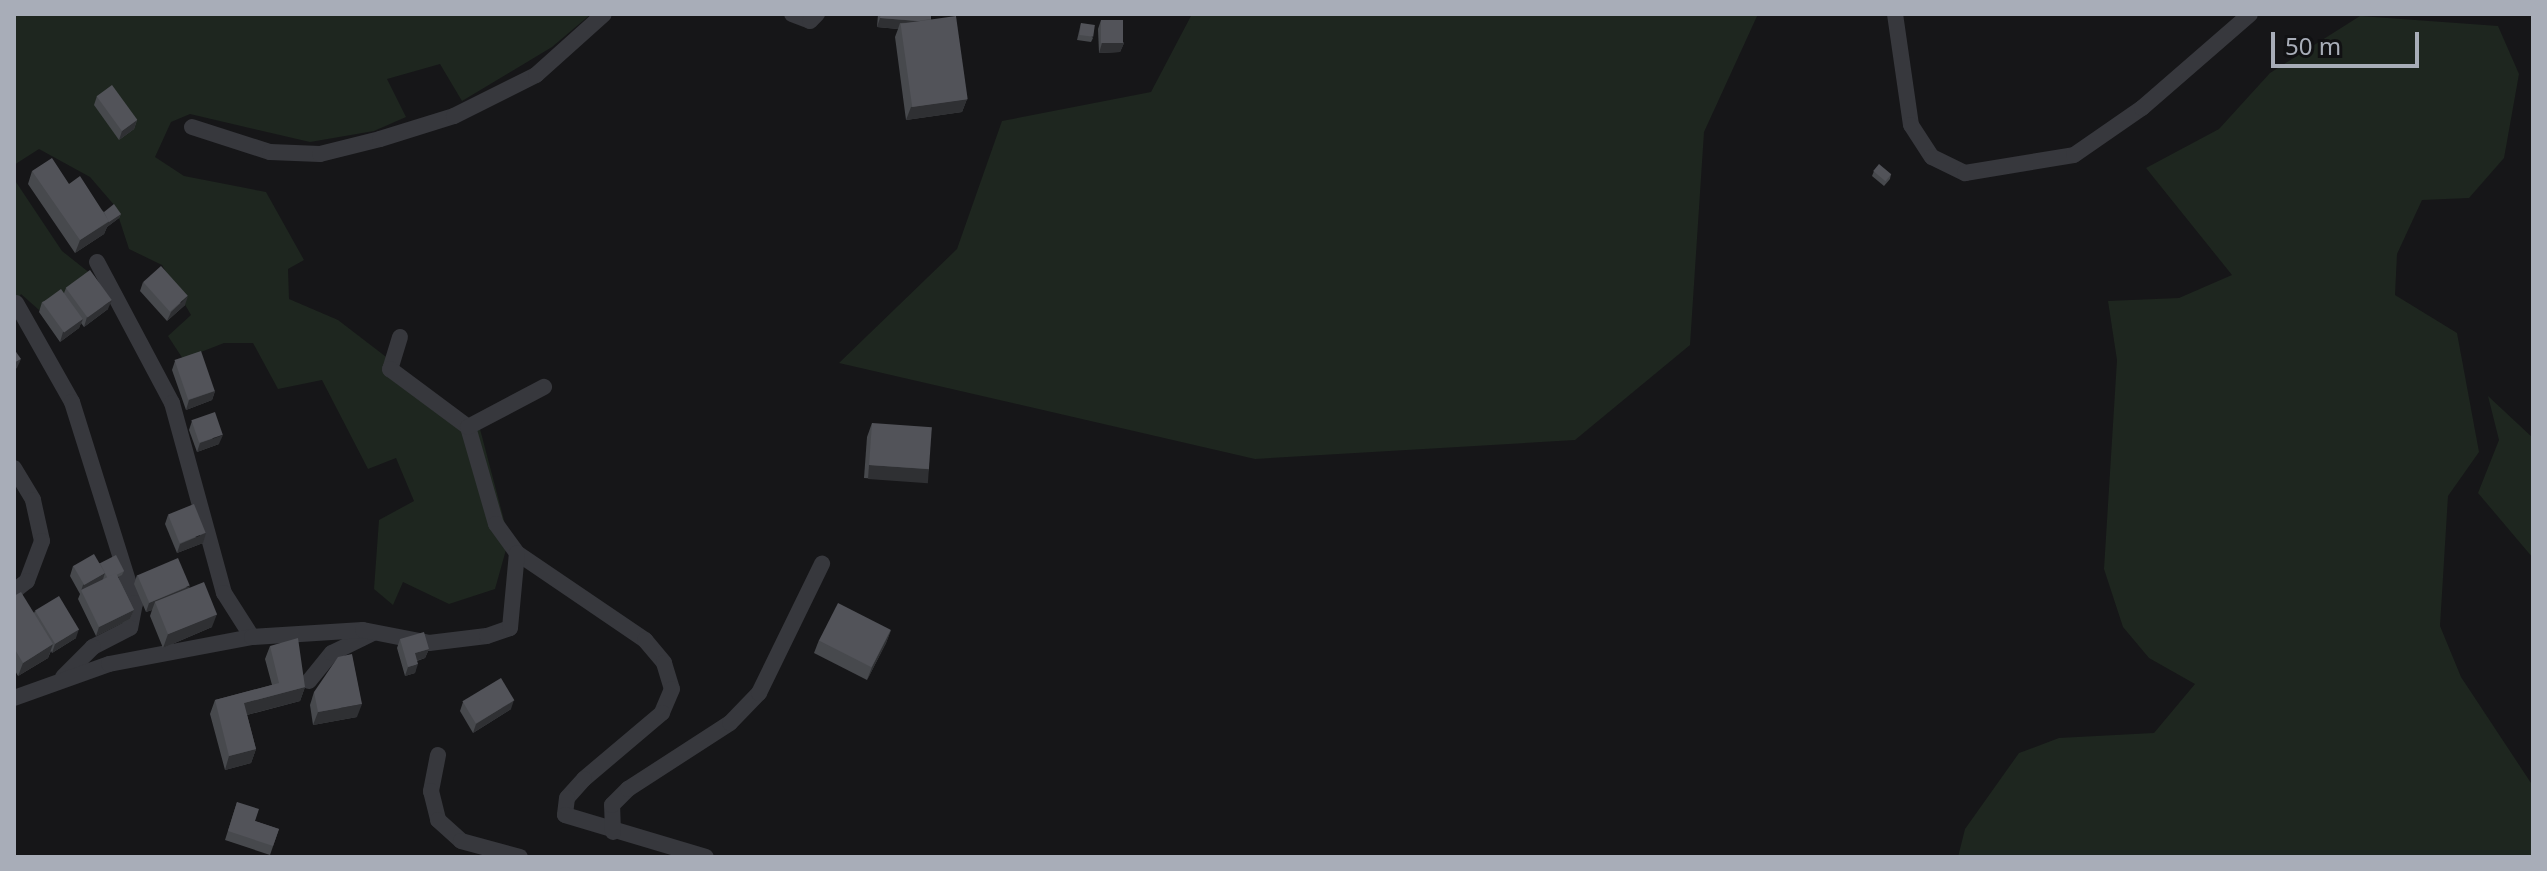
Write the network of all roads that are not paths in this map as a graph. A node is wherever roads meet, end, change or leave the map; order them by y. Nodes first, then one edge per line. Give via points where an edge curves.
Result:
1 (604, 14) edge
2 (792, 14) edge
3 (817, 14) edge
4 (1895, 14) edge
5 (2250, 14) edge
6 (192, 127) dead end
7 (97, 262) dead end
8 (16, 303) edge
9 (400, 337) dead end
10 (544, 387) dead end
11 (468, 427) junction
12 (14, 468) edge
13 (517, 553) junction
14 (822, 564) dead end
15 (14, 591) edge
16 (374, 632) junction
17 (252, 637) junction
18 (59, 681) junction
19 (309, 681) dead end
20 (14, 698) edge
21 (438, 755) dead end
22 (613, 832) junction
23 (520, 857) edge
24 (706, 857) edge

1 - 6 street via 536,75 454,116 380,139 320,154 270,152
2 - 3 street via 810,21
4 - 5 street via 1911,125 1932,157 1965,173 2074,155
7 - 17 street via 172,403 224,593
8 - 18 street via 72,402 135,603 130,628 93,647
9 - 11 street via 390,369
10 - 11 street
11 - 13 street via 496,524
12 - 15 street via 33,500 42,541 27,581
13 - 16 street via 510,628 429,643
13 - 22 street via 645,640 664,663 672,689 662,713 567,798 565,815
14 - 22 street via 759,693 730,723 628,789 612,805
16 - 17 street
16 - 19 street via 332,653
17 - 18 street via 109,664
18 - 20 street
21 - 23 street via 431,791 438,820 461,841
22 - 24 street

